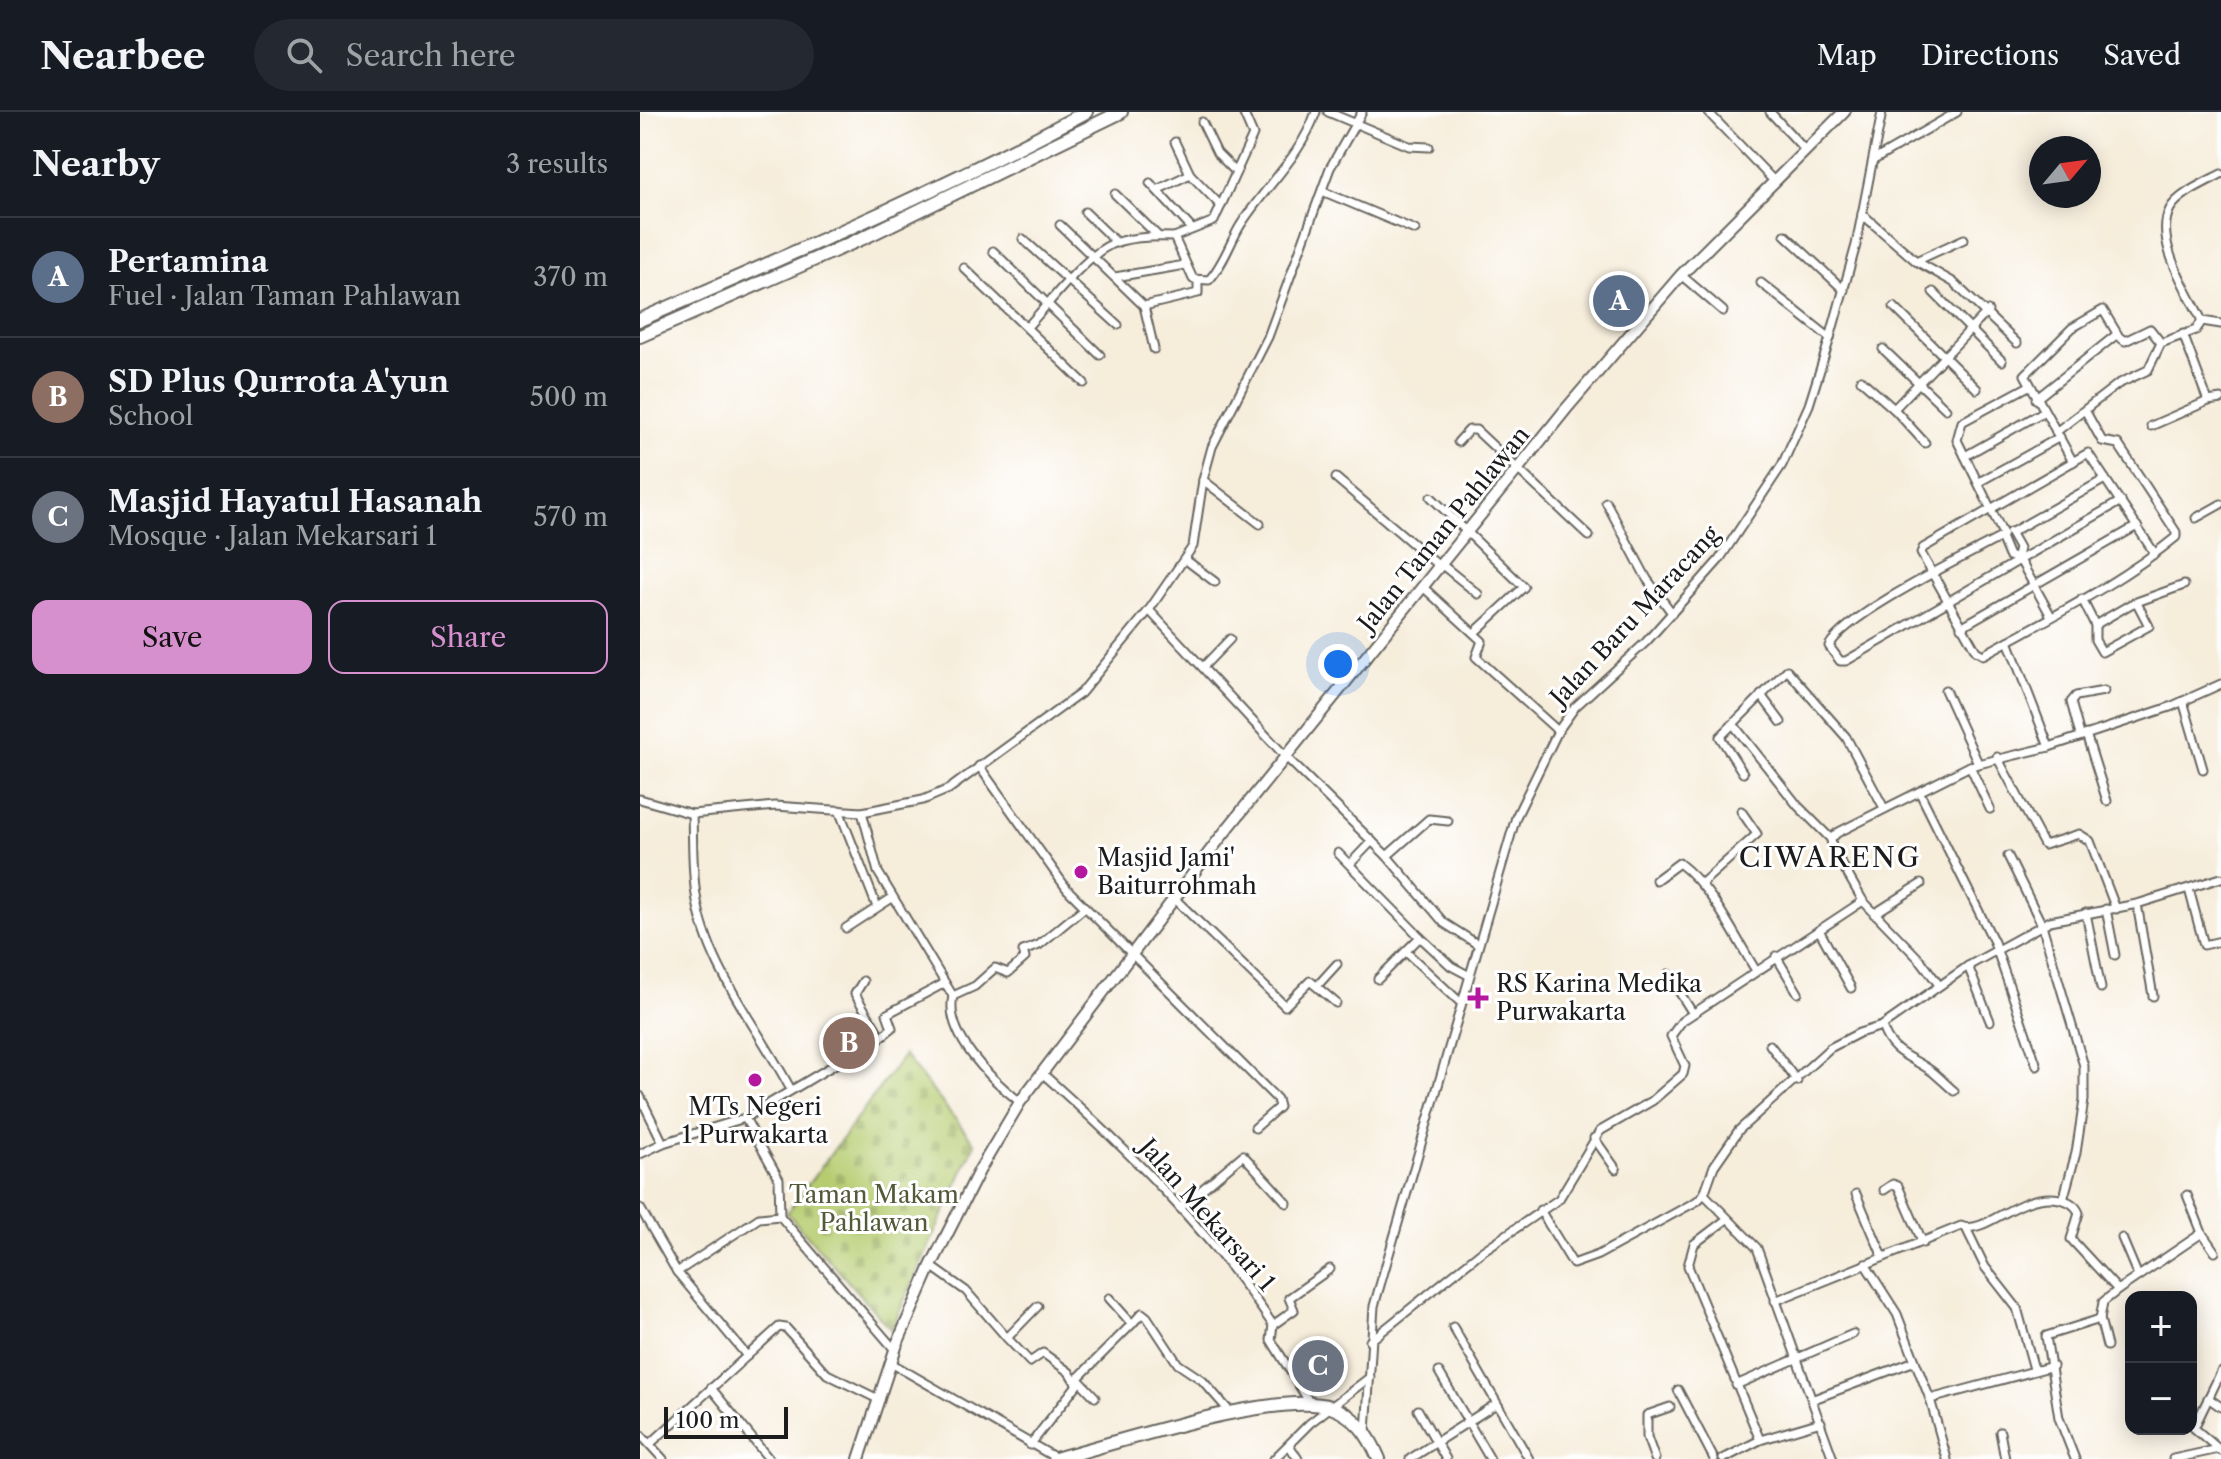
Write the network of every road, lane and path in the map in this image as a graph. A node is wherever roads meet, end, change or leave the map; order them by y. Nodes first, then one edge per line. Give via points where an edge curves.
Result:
1 (1086, 112) edge
2 (1121, 112) edge
3 (1243, 112) edge
4 (1316, 112) edge
5 (1328, 112) edge
6 (1362, 112) edge
7 (1708, 112) edge
8 (1770, 112) edge
9 (1844, 112) edge
10 (1882, 112) edge
11 (1957, 112) edge
12 (1202, 122) dead end
13 (1355, 122) junction
14 (1175, 142) dead end
15 (1429, 147) dead end
16 (1805, 150) junction
17 (1874, 160) junction
18 (1236, 172) junction
19 (1190, 174) junction
20 (2221, 174) edge
21 (1774, 181) junction
22 (1150, 183) dead end
23 (1157, 190) junction
24 (1322, 191) junction
25 (1115, 194) dead end
26 (1221, 206) junction
27 (1085, 212) dead end
28 (1862, 214) junction
29 (1060, 225) dead end
30 (1192, 229) junction
31 (1415, 230) dead end
32 (1785, 235) dead end
33 (1158, 236) junction
34 (1174, 237) junction
35 (1023, 239) dead end
36 (1964, 239) dead end
37 (1117, 243) junction
38 (993, 251) dead end
39 (1095, 257) junction
40 (1916, 261) junction
41 (1185, 265) junction
42 (964, 268) dead end
43 (1681, 275) junction
44 (1115, 277) junction
45 (1070, 279) junction
46 (1198, 282) junction
47 (1761, 283) dead end
48 (1844, 290) junction
49 (1933, 292) dead end
50 (1049, 304) junction
51 (1144, 306) junction
52 (1894, 307) dead end
53 (1723, 311) dead end
54 (1988, 311) junction
55 (640, 320) edge
56 (2202, 321) junction
57 (2221, 324) edge
58 (1118, 325) dead end
59 (1027, 327) junction
60 (1972, 327) junction
61 (2183, 334) junction
62 (2118, 335) junction
63 (640, 336) edge
64 (1830, 338) junction
65 (2017, 343) dead end
66 (2161, 343) junction
67 (1154, 349) dead end
68 (1883, 349) dead end
69 (1945, 354) junction
70 (1100, 355) dead end
71 (2002, 361) dead end
72 (1861, 380) dead end
73 (1919, 381) junction
74 (1084, 383) dead end
75 (2029, 386) junction
76 (1977, 389) dead end
77 (2036, 399) junction
78 (2221, 399) edge
79 (2208, 401) junction
80 (1894, 409) junction
81 (1946, 409) dead end
82 (2043, 412) junction
83 (2086, 412) junction
84 (2151, 426) dead end
85 (2058, 434) junction
86 (1458, 442) dead end
87 (1925, 443) dead end
88 (1965, 456) junction
89 (2073, 462) junction
90 (1520, 468) junction
91 (1336, 478) dead end
92 (2105, 479) junction
93 (1203, 480) junction
94 (1979, 482) junction
95 (1431, 497) dead end
96 (2121, 501) junction
97 (1606, 502) dead end
98 (2221, 504) edge
99 (1992, 509) junction
100 (2196, 518) dead end
101 (1260, 524) dead end
102 (2137, 526) junction
103 (1469, 531) junction
104 (2005, 535) junction
105 (1589, 536) dead end
106 (2155, 554) junction
107 (2018, 558) junction
108 (1186, 560) junction
109 (1440, 565) junction
110 (1933, 574) junction
111 (1215, 582) dead end
112 (2184, 585) dead end
113 (2034, 586) junction
114 (1423, 587) junction
115 (1478, 594) dead end
116 (2082, 599) junction
117 (1947, 601) junction
118 (2137, 603) junction
119 (1149, 610) junction
120 (1672, 613) junction
121 (2051, 616) junction
122 (2095, 625) junction
123 (1961, 627) junction
124 (1474, 633) junction
125 (1230, 639) dead end
126 (2008, 641) junction
127 (1203, 667) junction
128 (2221, 684) edge
129 (1945, 690) dead end
130 (2104, 691) dead end
131 (1761, 695) junction
132 (2183, 701) junction
133 (1781, 722) dead end
134 (1733, 724) junction
135 (1558, 731) junction
136 (2083, 735) junction
137 (2049, 747) junction
138 (1286, 757) junction
139 (1997, 757) junction
140 (1974, 765) junction
141 (979, 766) junction
142 (2203, 769) dead end
143 (1743, 773) dead end
144 (1920, 793) junction
145 (640, 799) edge
146 (2107, 801) dead end
147 (1884, 808) junction
148 (1990, 809) dead end
149 (839, 810) junction
150 (1741, 811) dead end
151 (862, 812) junction
152 (692, 814) junction
153 (1448, 821) dead end
154 (1831, 839) junction
155 (1372, 841) junction
156 (1338, 853) dead end
157 (1387, 856) junction
158 (2008, 856) dead end
159 (1350, 864) junction
160 (2221, 878) edge
161 (1656, 880) dead end
162 (1701, 884) junction
163 (1921, 884) dead end
164 (2189, 889) junction
165 (892, 898) junction
166 (1174, 898) junction
167 (1863, 901) junction
168 (2137, 904) junction
169 (877, 907) junction
170 (1084, 908) junction
171 (2106, 909) junction
172 (2116, 909) junction
173 (2086, 913) junction
174 (1874, 914) junction
175 (2042, 925) junction
176 (846, 928) dead end
177 (1819, 930) junction
178 (1420, 937) junction
179 (2221, 941) edge
180 (1477, 944) junction
181 (1997, 951) junction
182 (1406, 952) junction
183 (2115, 955) dead end
184 (1131, 956) junction
185 (1776, 956) junction
186 (1337, 964) dead end
187 (1968, 966) junction
188 (1755, 969) junction
189 (1668, 974) dead end
190 (1468, 975) junction
191 (1378, 979) dead end
192 (863, 981) dead end
193 (945, 983) junction
194 (1939, 985) junction
195 (1317, 986) junction
196 (1851, 988) dead end
197 (2101, 988) dead end
198 (1798, 993) dead end
199 (953, 996) junction
200 (2153, 996) dead end
201 (1460, 1002) junction
202 (1336, 1003) dead end
203 (1692, 1012) junction
204 (1990, 1021) dead end
205 (1882, 1026) junction
206 (881, 1037) junction
207 (1770, 1045) dead end
208 (2037, 1066) dead end
209 (1042, 1073) junction
210 (1797, 1081) junction
211 (791, 1090) junction
212 (1954, 1091) dead end
213 (640, 1096) edge
214 (1020, 1102) junction
215 (745, 1118) junction
216 (1255, 1128) dead end
217 (1594, 1138) junction
218 (663, 1143) junction
219 (640, 1154) edge
220 (1616, 1169) dead end
221 (1884, 1190) dead end
222 (1704, 1194) junction
223 (1856, 1194) dead end
224 (2187, 1195) dead end
225 (2063, 1200) junction
226 (1287, 1203) dead end
227 (640, 1208) edge
228 (1180, 1208) junction
229 (1540, 1210) junction
230 (780, 1216) junction
231 (1727, 1219) junction
232 (644, 1223) edge
233 (1966, 1228) junction
234 (2202, 1233) junction
235 (2122, 1238) dead end
236 (1923, 1243) junction
237 (2215, 1252) dead end
238 (1883, 1257) junction
239 (1865, 1264) junction
240 (931, 1266) junction
241 (1330, 1269) dead end
242 (677, 1272) junction
243 (2138, 1276) junction
244 (2118, 1290) junction
245 (1109, 1298) dead end
246 (1775, 1301) junction
247 (1038, 1306) dead end
248 (2100, 1319) junction
249 (1132, 1324) junction
250 (1273, 1325) junction
251 (1453, 1327) dead end
252 (1853, 1334) dead end
253 (1007, 1338) junction
254 (1369, 1341) junction
255 (2107, 1346) dead end
256 (895, 1350) junction
257 (747, 1356) junction
258 (1798, 1359) junction
259 (1915, 1361) junction
260 (891, 1363) junction
261 (2053, 1366) junction
262 (2034, 1369) junction
263 (1439, 1372) dead end
264 (2221, 1372) edge
265 (1370, 1377) junction
266 (1076, 1379) junction
267 (1736, 1385) junction
268 (711, 1388) junction
269 (1678, 1390) dead end
270 (1095, 1397) dead end
271 (2208, 1398) junction
272 (1814, 1399) junction
273 (1930, 1399) junction
274 (880, 1400) junction
275 (1310, 1403) junction
276 (1496, 1404) junction
277 (1331, 1407) junction
278 (1670, 1407) dead end
279 (2221, 1407) edge
280 (1418, 1410) dead end
281 (1231, 1413) junction
282 (1471, 1421) junction
283 (1821, 1422) junction
284 (1366, 1432) junction
285 (2000, 1432) dead end
286 (640, 1434) edge
287 (1760, 1440) junction
288 (1436, 1442) junction
289 (650, 1444) junction
290 (1030, 1445) junction
291 (1289, 1445) junction
292 (2220, 1450) edge
293 (663, 1459) edge
294 (769, 1459) edge
295 (859, 1459) edge
296 (1057, 1459) edge
297 (1274, 1459) edge
298 (1298, 1459) edge
299 (1379, 1459) edge
300 (1410, 1459) edge
301 (1446, 1459) edge
302 (1490, 1459) edge
303 (1529, 1459) edge
304 (1655, 1459) edge
305 (1714, 1459) edge
306 (1723, 1459) edge
307 (1833, 1459) edge
308 (1947, 1459) edge
309 (2005, 1459) edge
310 (2075, 1459) edge
311 (2173, 1459) edge

1 - 55 highway via 853,227
2 - 63 highway via 863,238
3 - 18 street via 1253,135
4 - 46 street via 1290,165 1272,179 1241,224 1213,277
5 - 13 street
6 - 13 street
7 - 21 street
8 - 16 street
9 - 16 main road, Jalan Taman Pahlawan
10 - 17 street, Jalan Baru Maracang
11 - 17 street
12 - 18 street via 1217,153
13 - 15 street via 1409,146
13 - 24 street
14 - 19 street
16 - 21 main road, Jalan Taman Pahlawan
17 - 28 street, Jalan Baru Maracang
18 - 26 street
19 - 23 street
19 - 26 street
20 - 56 street via 2171,207 2166,221 2169,248
21 - 43 main road, Jalan Taman Pahlawan
22 - 23 street
23 - 30 street
24 - 31 street
24 - 93 street via 1268,337 1216,438
25 - 33 street
26 - 30 street via 1214,221
27 - 37 street
28 - 40 street
28 - 48 street, Jalan Baru Maracang
29 - 39 street
30 - 34 street
32 - 48 street
33 - 34 street
33 - 37 street
34 - 41 street
35 - 45 street
36 - 40 street
37 - 39 street
38 - 50 street
39 - 44 street
39 - 45 street
40 - 54 street
41 - 44 street
41 - 46 street
42 - 59 street
43 - 53 street
43 - 90 main road, Jalan Taman Pahlawan
44 - 51 street
45 - 50 street
45 - 58 street
46 - 51 street via 1198,293
47 - 64 street
48 - 64 street, Jalan Baru Maracang
49 - 60 street
50 - 59 street
50 - 70 street
51 - 67 street
52 - 69 street
54 - 60 street
54 - 65 street
56 - 57 street
56 - 61 street
59 - 74 street
60 - 69 street
60 - 71 street
61 - 66 street
61 - 79 street
62 - 66 street via 2125,341 2150,329
62 - 75 street via 2105,310 2091,317 2026,372
62 - 77 street
64 - 120 street, Jalan Baru Maracang via 1801,427 1771,487 1719,560
66 - 83 street via 2148,370 2118,384
68 - 73 street
69 - 73 street
69 - 76 street
72 - 80 street
73 - 80 street
73 - 81 street
75 - 77 street
75 - 88 street via 1962,422 1957,440
77 - 82 street
78 - 79 street
79 - 84 street
80 - 87 street
82 - 85 street
82 - 88 street
83 - 85 street
83 - 106 street via 2102,441 2118,444 2176,532
85 - 89 street
85 - 94 street
86 - 90 street via 1476,430
88 - 94 street
89 - 92 street via 2089,453
89 - 99 street
90 - 103 main road, Jalan Taman Pahlawan
90 - 105 street
91 - 109 street
92 - 96 street
92 - 104 street
93 - 101 street
93 - 108 street via 1197,530
94 - 99 street
95 - 103 street
96 - 102 street
96 - 107 street
97 - 120 street via 1647,579
98 - 100 street
99 - 104 street
99 - 110 street via 1923,548
102 - 106 street
102 - 113 street
103 - 109 main road, Jalan Taman Pahlawan
103 - 124 street via 1524,587
104 - 107 street via 2019,548
104 - 107 street via 2009,556
104 - 110 street
106 - 116 street
107 - 113 street
107 - 117 street
108 - 111 street
108 - 119 street
109 - 114 main road, Jalan Taman Pahlawan
109 - 115 street
110 - 117 street
110 - 117 street via 1855,622 1829,646 1843,662
112 - 118 street
113 - 121 street
113 - 123 street
114 - 124 street
114 - 138 main road, Jalan Taman Pahlawan
116 - 121 street
116 - 122 street
117 - 123 street
118 - 122 street
118 - 122 street via 2149,626 2103,652 2095,640
119 - 127 street
119 - 141 street via 1081,693
120 - 135 street, Jalan Baru Maracang via 1575,707
121 - 126 street
123 - 126 street via 1979,655
124 - 135 street via 1482,643 1476,657
125 - 127 street
126 - 137 street
127 - 138 street
128 - 132 street
129 - 140 street
130 - 136 street via 2076,696 2071,702
131 - 133 street
131 - 134 street
131 - 147 street via 1785,671 1792,674 1846,737
132 - 136 street
132 - 142 street
134 - 143 street via 1720,739
134 - 154 street
135 - 180 street, Jalan Baru Maracang via 1520,807
136 - 137 street
136 - 146 street
137 - 139 street
138 - 155 street
138 - 166 main road, Jalan Taman Pahlawan
139 - 140 street
139 - 172 street via 2044,845 2079,834 2090,841
140 - 144 street
140 - 148 street
141 - 151 street via 935,796
141 - 170 street
144 - 147 street
144 - 181 street
145 - 152 street
147 - 154 street
149 - 151 street
149 - 152 street via 775,806
149 - 169 street
150 - 162 street via 1757,834
151 - 165 street via 871,857
152 - 211 street via 700,912 722,971
153 - 157 street via 1429,819
154 - 167 street
155 - 157 street
155 - 159 street
156 - 159 street
157 - 180 street via 1444,923
158 - 175 street
159 - 178 street
160 - 164 street
161 - 162 street via 1679,863
162 - 188 street
163 - 174 street
164 - 168 street
164 - 179 street via 2204,945
165 - 169 street
165 - 193 street
166 - 184 main road, Jalan Taman Pahlawan
166 - 195 street via 1285,1006 1308,981
167 - 174 street
167 - 177 street
168 - 172 street
168 - 200 street
169 - 176 street
170 - 184 street
170 - 199 street via 1039,945 1023,951 1025,958 1008,973 995,968
171 - 172 street
171 - 173 street
171 - 183 street
173 - 175 street
173 - 197 street
174 - 194 street
175 - 181 street
175 - 225 street via 2085,1073 2076,1153
177 - 185 street
177 - 196 street
178 - 182 street
178 - 190 street
180 - 190 street, Jalan Baru Maracang
181 - 187 street
181 - 208 street
182 - 191 street
182 - 201 street
184 - 209 main road, Jalan Taman Pahlawan
184 - 216 street via 1277,1099 1279,1107
185 - 188 street
185 - 198 street
186 - 195 street
187 - 194 street
187 - 204 street
188 - 203 street
189 - 203 street
190 - 201 street, Jalan Baru Maracang
192 - 206 street via 855,994
193 - 199 street
193 - 206 street via 887,1014 892,1028
194 - 205 street
195 - 202 street
199 - 214 street via 950,1012 958,1031 1000,1086
201 - 254 street, Jalan Baru Maracang via 1380,1282
203 - 217 street via 1671,1036 1685,1066 1683,1074
205 - 210 street via 1830,1048
205 - 212 street via 1899,1054 1936,1074
206 - 211 street
207 - 210 street
209 - 214 main road, Jalan Taman Pahlawan
209 - 228 street, Jalan Mekarsari 1 via 1110,1133
210 - 222 street via 1739,1130 1714,1166
211 - 215 street
213 - 218 street
214 - 240 main road, Jalan Taman Pahlawan
215 - 218 street
215 - 230 street via 779,1179
217 - 220 street
217 - 229 street via 1559,1199
218 - 219 street
221 - 236 street via 1898,1186
222 - 229 street via 1691,1206 1577,1265
222 - 231 street
223 - 238 street
224 - 234 street
225 - 233 street via 2026,1200
225 - 244 street via 2078,1208 2071,1239
226 - 228 street via 1243,1155
227 - 232 street
228 - 250 street, Jalan Mekarsari 1
229 - 254 street
230 - 242 street via 759,1218
230 - 256 street
231 - 246 street via 1757,1248
231 - 267 street via 1694,1244 1688,1263
232 - 242 street
233 - 236 street
233 - 262 street via 1985,1267 2017,1308
234 - 237 street
234 - 243 street
235 - 243 street
236 - 238 street
238 - 239 street
239 - 246 street
239 - 259 street via 1897,1314
240 - 253 street via 966,1291
240 - 256 main road, Jalan Taman Pahlawan
241 - 250 street via 1291,1296 1294,1310
242 - 257 street
243 - 244 street
244 - 248 street via 2103,1302
245 - 249 street
246 - 258 street
247 - 253 street
248 - 255 street
248 - 261 street via 2048,1333
249 - 266 street
249 - 281 street via 1145,1314 1178,1364 1202,1380
250 - 275 street, Jalan Mekarsari 1 via 1271,1340
251 - 276 street
252 - 258 street
253 - 266 street via 1029,1362 1043,1353
254 - 265 street, Jalan Baru Maracang
256 - 260 main road, Jalan Taman Pahlawan
257 - 268 street
257 - 274 street via 783,1327 827,1374
258 - 267 street
258 - 272 street
259 - 272 street
259 - 273 street
260 - 274 main road, Jalan Taman Pahlawan
260 - 290 street
261 - 262 street
261 - 310 street via 2059,1418
262 - 273 street
263 - 282 street
264 - 271 street
265 - 277 street
265 - 284 street, Jalan Baru Maracang
266 - 270 street
266 - 290 street via 1076,1388
267 - 287 street
268 - 289 street
268 - 294 street
269 - 305 street
271 - 279 street
271 - 292 street via 2194,1430
272 - 283 street
273 - 308 street
274 - 295 main road, Jalan Taman Pahlawan
275 - 277 highway
275 - 281 highway
276 - 282 street
276 - 303 street
277 - 284 highway
277 - 291 street
278 - 304 street via 1647,1415
280 - 288 street
281 - 296 highway
282 - 288 street
282 - 302 street
283 - 287 street
283 - 307 street
284 - 299 highway
285 - 309 street
286 - 289 street
287 - 306 street
288 - 300 street
288 - 301 street
289 - 293 street
290 - 296 street
291 - 297 street
291 - 298 street
292 - 311 street

